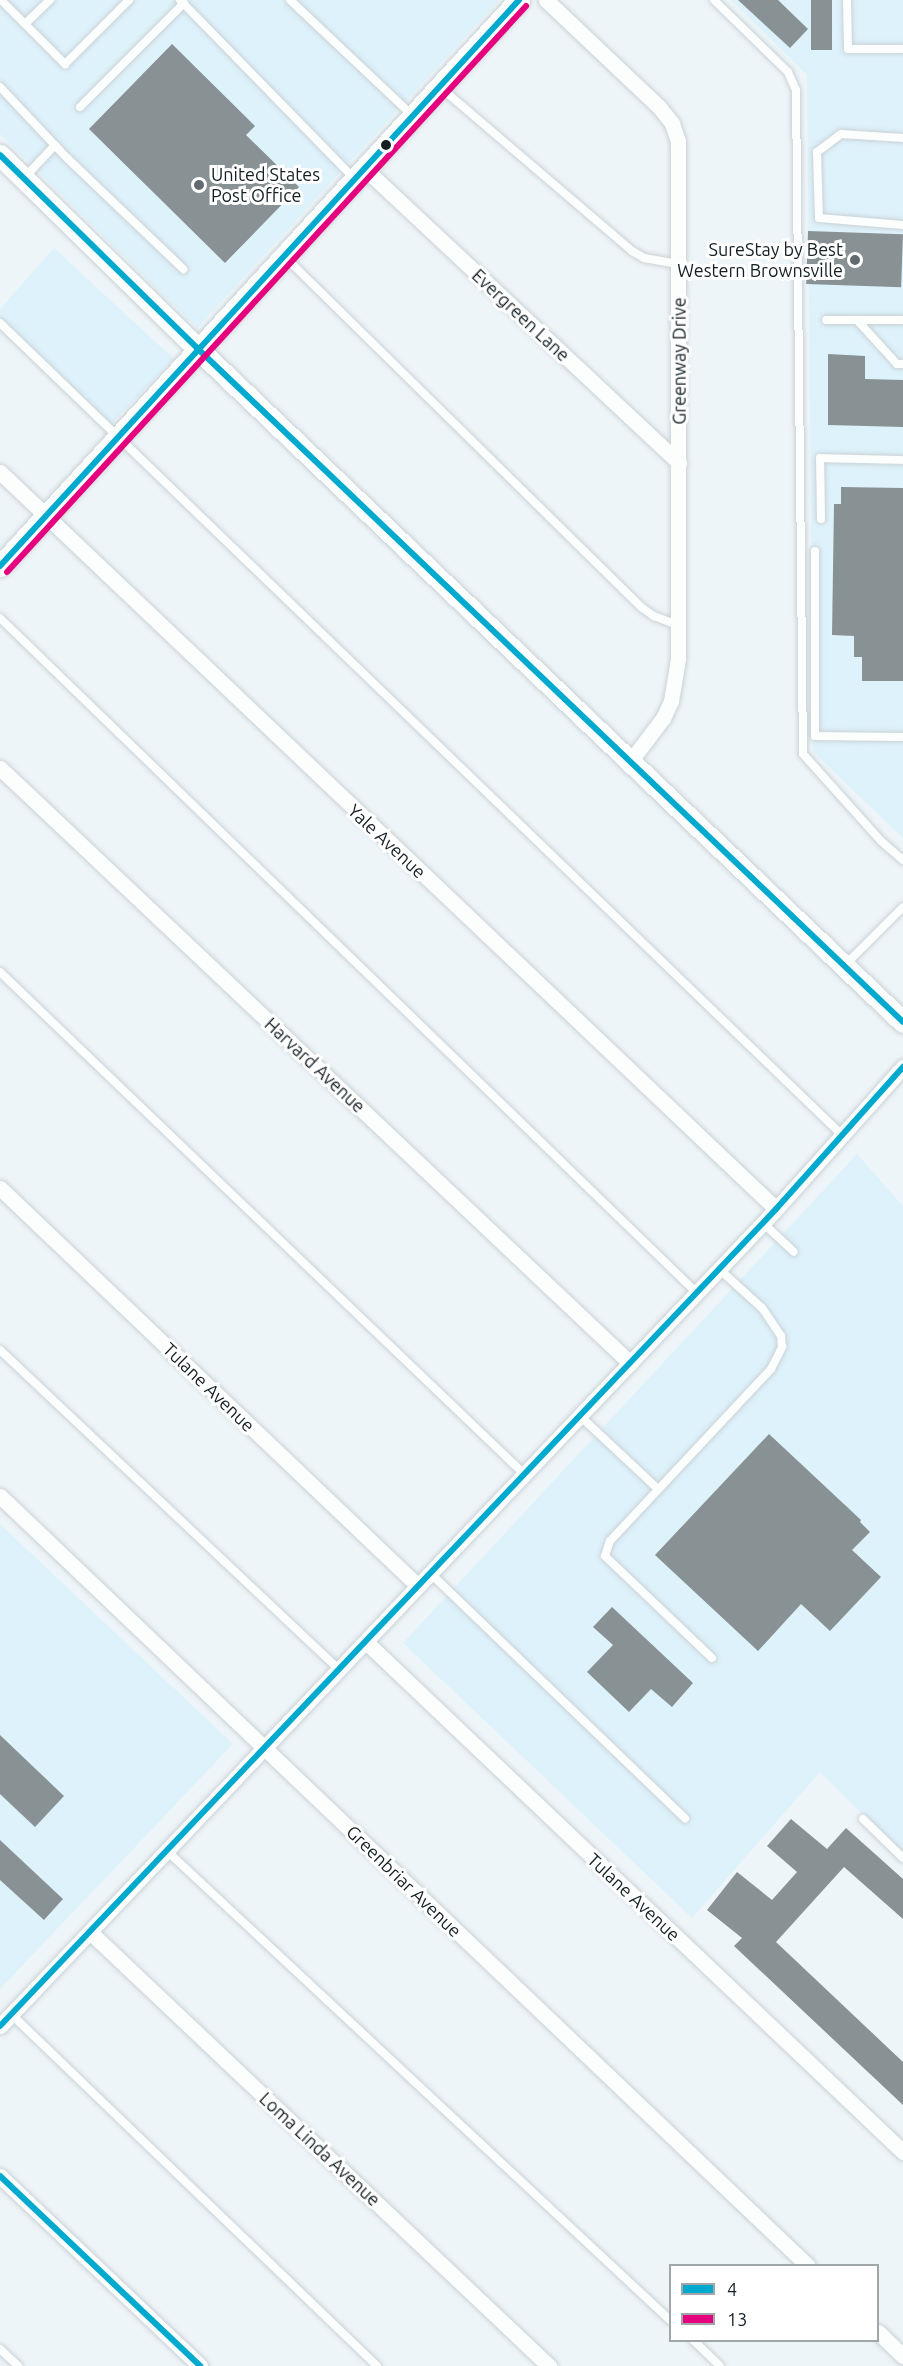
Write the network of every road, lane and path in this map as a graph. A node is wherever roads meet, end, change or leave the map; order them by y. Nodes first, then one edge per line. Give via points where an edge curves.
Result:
1 (1, 0) edge
2 (50, 0) edge
3 (129, 0) edge
4 (290, 0) edge
5 (519, 0) edge
6 (546, 0) edge
7 (714, 0) edge
8 (847, 0) edge
9 (182, 2) edge
10 (25, 24) junction
11 (903, 49) edge
12 (439, 86) junction
13 (0, 87) edge
14 (80, 107) dead end
15 (412, 115) junction
16 (903, 138) edge
17 (55, 145) junction
18 (0, 155) edge
19 (358, 173) junction
20 (24, 178) junction
21 (903, 225) edge
22 (283, 255) junction
23 (679, 264) junction
24 (183, 269) dead end
25 (826, 320) dead end
26 (857, 320) junction
27 (903, 320) edge
28 (0, 323) edge
29 (197, 348) junction
30 (903, 364) edge
31 (118, 438) junction
32 (903, 460) edge
33 (679, 463) junction
34 (0, 472) edge
35 (45, 516) junction
36 (821, 519) dead end
37 (816, 551) dead end
38 (0, 566) edge
39 (0, 618) edge
40 (678, 625) junction
41 (903, 737) edge
42 (629, 763) junction
43 (0, 768) edge
44 (903, 860) edge
45 (903, 907) edge
46 (844, 966) junction
47 (0, 972) edge
48 (903, 1022) edge
49 (903, 1067) edge
50 (842, 1135) junction
51 (0, 1188) edge
52 (776, 1209) junction
53 (763, 1223) junction
54 (794, 1252) dead end
55 (719, 1269) junction
56 (697, 1293) junction
57 (0, 1350) edge
58 (630, 1363) junction
59 (580, 1416) junction
60 (524, 1474) junction
61 (658, 1489) junction
62 (0, 1496) edge
63 (430, 1573) junction
64 (418, 1586) junction
65 (366, 1642) junction
66 (712, 1658) dead end
67 (339, 1671) junction
68 (265, 1748) junction
69 (686, 1818) dead end
70 (863, 1819) dead end
71 (167, 1851) junction
72 (903, 1858) edge
73 (90, 1932) junction
74 (11, 2014) junction
75 (0, 2026) edge
76 (903, 2152) edge
77 (0, 2176) edge
78 (807, 2264) edge
79 (669, 2319) edge
80 (879, 2333) edge
81 (695, 2342) edge
82 (0, 2349) edge
83 (903, 2356) edge
84 (18, 2366) edge
85 (200, 2366) edge
86 (376, 2366) edge
87 (549, 2366) edge
88 (720, 2366) edge

1 - 10 lane
2 - 10 lane
3 - 10 lane via 65,64
4 - 15 lane
5 - 12 street
6 - 23 street, Greenway Drive via 672,123 678,141
7 - 44 lane via 788,72 796,90 803,754
8 - 11 lane via 848,49
9 - 14 lane
9 - 19 lane
12 - 15 street
12 - 23 lane via 632,251 644,258
13 - 17 lane
15 - 19 street
16 - 21 lane via 841,134 817,152 819,218
17 - 20 lane
17 - 24 lane
18 - 20 street
19 - 22 street
19 - 33 street, Evergreen Lane
20 - 29 street
22 - 29 street
22 - 40 lane via 641,608
23 - 33 street, Greenway Drive
25 - 26 lane
26 - 27 lane
26 - 30 lane via 897,364
28 - 31 lane
29 - 31 street
29 - 42 street
31 - 35 street
31 - 50 lane
32 - 36 lane via 820,458
33 - 40 street, Greenway Drive
34 - 35 street, Yale Avenue
35 - 38 street
35 - 52 street, Yale Avenue
37 - 41 lane via 815,736
39 - 56 lane
40 - 42 street, Greenway Drive via 678,659 671,701 655,732
42 - 46 street
43 - 58 street, Harvard Avenue
45 - 46 lane
46 - 48 street
47 - 60 lane
49 - 50 street
50 - 52 street
51 - 64 street, Tulane Avenue
52 - 53 street
53 - 54 lane
53 - 55 street
55 - 56 street
55 - 61 lane via 762,1308 781,1336 782,1347 771,1369
56 - 58 street
57 - 67 lane
58 - 59 street
59 - 60 street
59 - 61 lane
60 - 63 street
61 - 66 lane via 610,1541 605,1556
62 - 68 street, Greenbriar Avenue
63 - 64 street
63 - 69 lane
64 - 65 street
65 - 67 street
65 - 76 street, Tulane Avenue
67 - 68 street
68 - 71 street
68 - 78 street, Greenbriar Avenue
70 - 72 lane
71 - 73 street
71 - 79 lane
73 - 74 street
73 - 87 street, Loma Linda Avenue
74 - 75 street
74 - 86 lane
77 - 85 street
80 - 83 street
81 - 88 lane
82 - 84 lane

